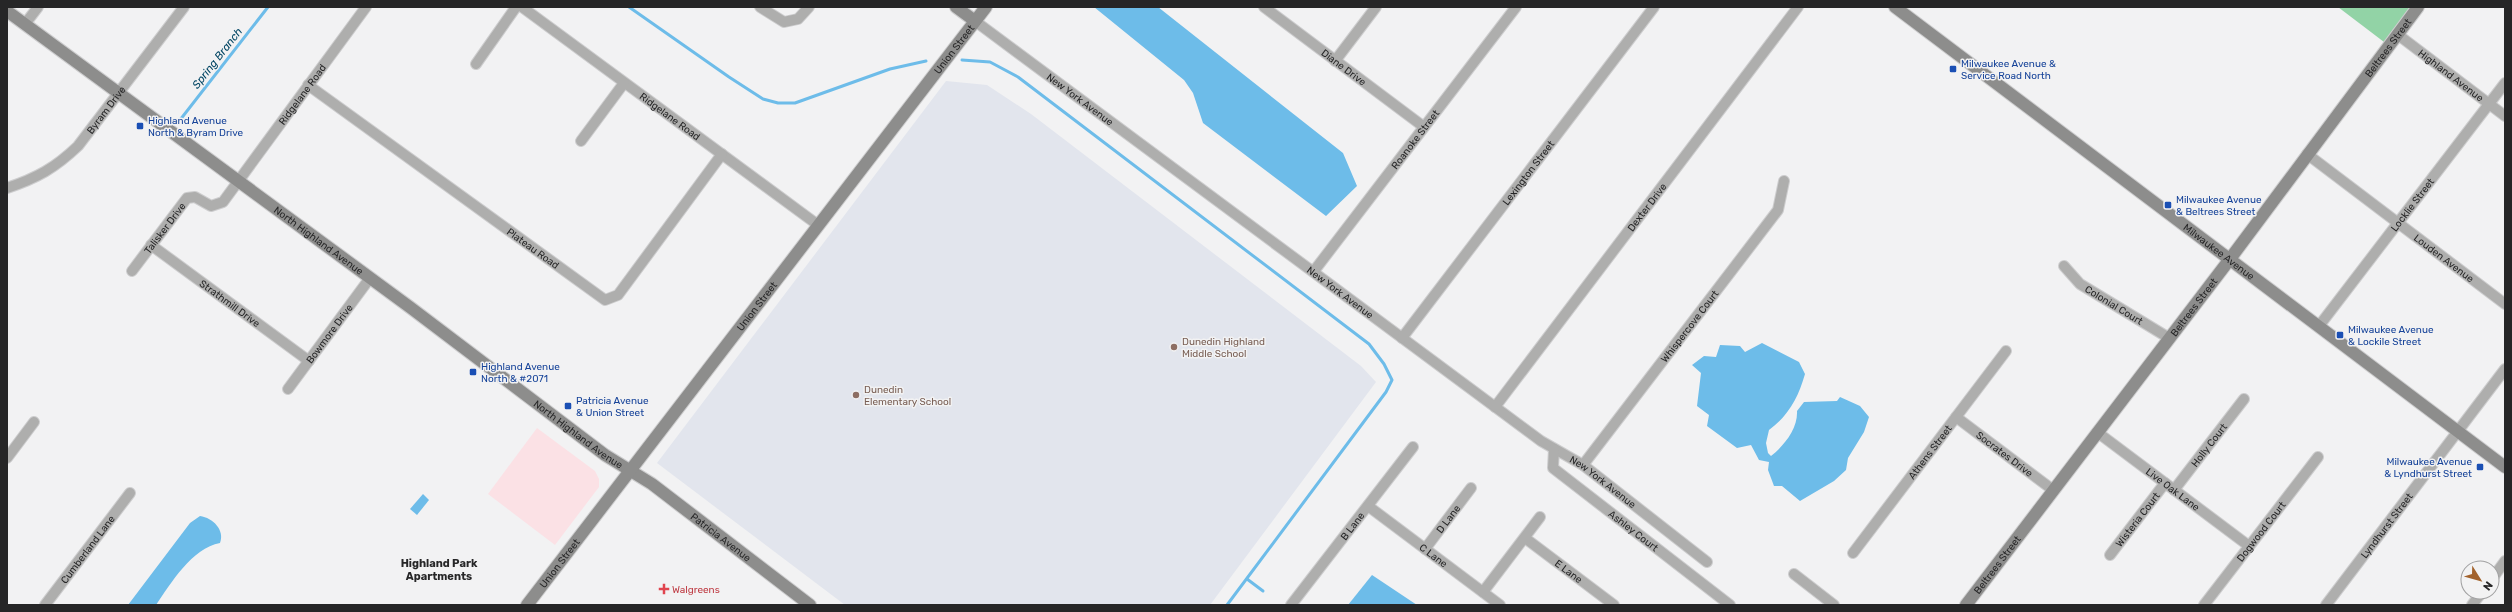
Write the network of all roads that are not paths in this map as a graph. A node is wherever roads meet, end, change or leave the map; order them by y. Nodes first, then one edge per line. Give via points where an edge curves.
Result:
1 (38, 7) edge
2 (184, 7) edge
3 (366, 7) edge
4 (516, 7) edge
5 (522, 7) edge
6 (760, 7) edge
7 (809, 7) edge
8 (956, 7) edge
9 (986, 7) edge
10 (1264, 7) edge
11 (1376, 7) edge
12 (1516, 7) edge
13 (1654, 7) edge
14 (1798, 7) edge
15 (1895, 7) edge
16 (2418, 7) edge
17 (7, 11) edge
18 (975, 21) junction
19 (25, 24) junction
20 (2397, 34) junction
21 (1335, 61) junction
22 (476, 64) dead end
23 (2505, 83) edge
24 (308, 84) junction
25 (624, 84) junction
26 (119, 93) junction
27 (2489, 104) junction
28 (2505, 116) edge
29 (1424, 127) junction
30 (581, 141) dead end
31 (722, 154) junction
32 (2307, 154) junction
33 (238, 181) junction
34 (1784, 181) dead end
35 (7, 188) edge
36 (2398, 222) junction
37 (818, 225) junction
38 (152, 245) junction
39 (2230, 259) junction
40 (2064, 266) dead end
41 (132, 271) dead end
42 (1314, 271) junction
43 (370, 278) junction
44 (2505, 304) edge
45 (2318, 326) junction
46 (1402, 338) junction
47 (2169, 338) junction
48 (2006, 351) dead end
49 (309, 360) junction
50 (2505, 369) edge
51 (288, 389) dead end
52 (2244, 400) dead end
53 (1495, 407) junction
54 (1956, 417) junction
55 (34, 422) dead end
56 (2097, 432) junction
57 (2458, 432) junction
58 (1413, 447) dead end
59 (1554, 449) junction
60 (2318, 457) dead end
61 (7, 458) edge
62 (1583, 465) junction
63 (2505, 467) edge
64 (630, 470) junction
65 (2165, 483) junction
66 (1471, 488) dead end
67 (2053, 490) junction
68 (2174, 490) junction
69 (130, 493) dead end
70 (1368, 506) junction
71 (1540, 517) dead end
72 (1525, 538) junction
73 (2249, 546) junction
74 (1425, 549) junction
75 (1853, 553) dead end
76 (2110, 555) dead end
77 (1707, 562) dead end
78 (1794, 574) dead end
79 (1483, 592) junction
80 (1293, 603) edge
81 (45, 605) edge
82 (527, 605) edge
83 (810, 605) edge
84 (1500, 605) edge
85 (1614, 605) edge
86 (1730, 605) edge
87 (1834, 605) edge
88 (1966, 605) edge
89 (2204, 605) edge
90 (2326, 605) edge

1 - 19 street
2 - 26 street, Byram Drive
3 - 24 street, Ridgelane Road
4 - 22 street
5 - 25 street, Ridgelane Road
6 - 7 street via 784,22 798,19
8 - 18 street
9 - 18 street, Union Street
10 - 21 street, Diane Drive
11 - 21 street
12 - 29 street, Roanoke Street
13 - 46 street, Lexington Street
14 - 53 street, Dexter Drive
15 - 39 street, Milwaukee Avenue
16 - 20 street, Beltrees Street
17 - 19 street, North Highland Avenue
18 - 37 street, Union Street
18 - 42 street, New York Avenue
19 - 26 street, North Highland Avenue
20 - 27 street, Highland Avenue
20 - 32 street, Beltrees Street
21 - 29 street, Diane Drive
23 - 27 street, Locklie Street
24 - 31 street, Plateau Road via 605,300 618,295
24 - 33 street, Ridgelane Road
25 - 30 street
25 - 31 street, Ridgelane Road
26 - 33 street, North Highland Avenue
26 - 35 street, Byram Drive via 78,146 59,165 33,179
27 - 28 street, Highland Avenue
27 - 36 street, Locklie Street
29 - 42 street, Roanoke Street
31 - 37 street, Ridgelane Road
32 - 36 street, Louden Avenue
32 - 39 street, Beltrees Street
33 - 38 street, Talisker Drive via 222,202 215,205 207,204 195,197 187,198
33 - 43 street, North Highland Avenue
34 - 62 street, Whispercove Court via 1778,210
36 - 44 street, Louden Avenue
36 - 45 street, Locklie Street
37 - 64 street, Union Street
38 - 41 street, Talisker Drive
38 - 49 street, Strathmill Drive
39 - 45 street, Milwaukee Avenue
39 - 47 street, Beltrees Street
40 - 47 street, Colonial Court via 2080,284
42 - 46 street, New York Avenue
43 - 49 street, Bowmore Drive
43 - 64 street, North Highland Avenue via 599,451
45 - 57 street, Milwaukee Avenue
46 - 53 street, New York Avenue
47 - 56 street, Beltrees Street
48 - 54 street, Athens Street
49 - 51 street, Bowmore Drive
50 - 57 street, Lyndhurst Street
52 - 68 street, Holly Court
53 - 59 street, New York Avenue
54 - 67 street, Socrates Drive
54 - 75 street, Athens Street
55 - 61 street
56 - 65 street, Live Oak Lane
56 - 67 street, Beltrees Street
57 - 63 street, Milwaukee Avenue
57 - 90 street, Lyndhurst Street
58 - 70 street, B Lane
59 - 62 street, New York Avenue
59 - 86 street, Ashley Court via 1553,468
60 - 73 street, Dogwood Court
62 - 77 street, New York Avenue
64 - 82 street, Union Street
64 - 83 street, Patricia Avenue
65 - 68 street, Live Oak Lane
65 - 76 street, Wisteria Court
66 - 74 street, D Lane
67 - 88 street, Beltrees Street
68 - 73 street, Live Oak Lane
69 - 81 street, Cumberland Lane
70 - 74 street, C Lane
70 - 80 street, B Lane
71 - 72 street
72 - 79 street
72 - 85 street, E Lane
73 - 89 street, Dogwood Court
74 - 79 street, C Lane
78 - 87 street
79 - 84 street, C Lane

